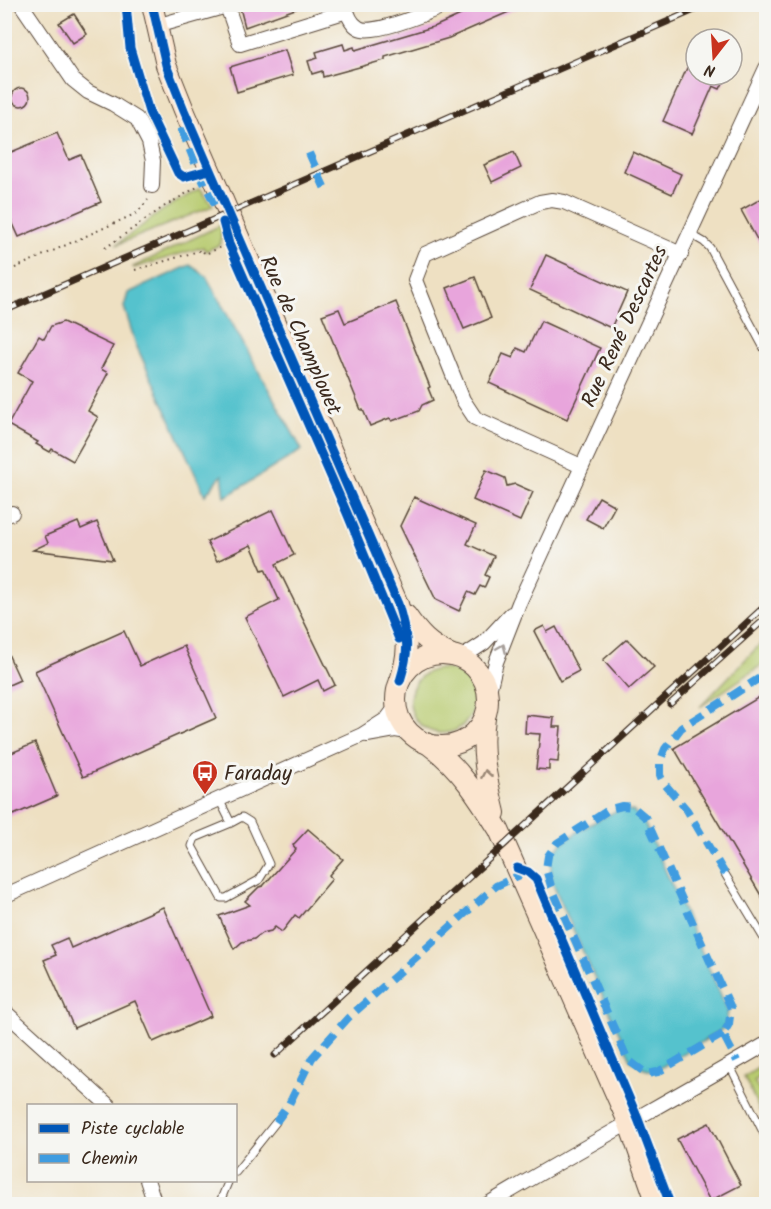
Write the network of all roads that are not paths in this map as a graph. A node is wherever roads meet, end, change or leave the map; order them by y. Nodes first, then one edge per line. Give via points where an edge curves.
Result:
1 (21, 4) edge
2 (152, 4) edge
3 (448, 4) edge
4 (346, 8) edge
5 (156, 26) junction
6 (766, 68) edge
7 (152, 186) road end
8 (690, 234) junction
9 (681, 254) junction
10 (766, 352) edge
11 (581, 466) junction
12 (519, 603) junction
13 (398, 604) junction
14 (458, 658) junction
15 (400, 681) junction
16 (488, 695) junction
17 (396, 707) junction
18 (485, 718) junction
19 (408, 732) junction
20 (362, 735) junction
21 (428, 744) junction
22 (219, 799) junction
23 (231, 823) junction
24 (499, 830) junction
25 (725, 874) dead end
26 (4, 896) edge
27 (766, 942) edge
28 (4, 1011) edge
29 (766, 1044) edge
30 (729, 1066) junction
31 (107, 1104) edge
32 (276, 1122) dead end
33 (629, 1124) junction
34 (766, 1138) edge
35 (237, 1171) edge
36 (229, 1182) edge
37 (148, 1185) edge
38 (155, 1204) edge
39 (219, 1204) edge
40 (488, 1204) edge
41 (657, 1204) edge

1 - 7 street via 73,80 136,119 149,142
2 - 5 street, Rue de Champlouet
3 - 4 street via 368,30 356,27
4 - 5 street via 240,44 227,6
5 - 13 street, Rue de Champlouet via 166,65 209,171
6 - 8 street, Rue René Descartes
8 - 9 street, Rue René Descartes
8 - 10 lane via 710,248
9 - 11 street, Rue René Descartes
9 - 11 street via 552,200 425,254 415,280 462,400 475,418
11 - 12 street, Rue René Descartes
12 - 14 street, Rue René Descartes via 484,643
16 -> 12 street, Rue René Descartes
13 - 14 street, Rue de Champlouet via 420,635 435,648
13 - 15 street, Rue de Champlouet via 408,641
14 - 15 street via 440,654 428,657 417,662
14 - 16 street via 478,672
15 - 17 street
16 - 18 street
17 - 19 street
17 - 20 street via 387,719
18 - 21 street via 468,738 454,745
24 -> 18 street via 482,751
19 - 20 street
19 - 21 street
20 - 22 street
21 - 24 street via 454,766
22 - 23 lane
22 - 26 street
23 - 23 lane via 195,838 192,846 221,898 259,880 269,864 250,822 242,817
24 - 33 street
25 - 27 lane
28 - 31 street
29 - 30 street
30 - 33 street
30 - 34 lane
32 - 35 lane
33 - 40 street
33 - 41 street
36 - 39 lane
37 - 38 street

